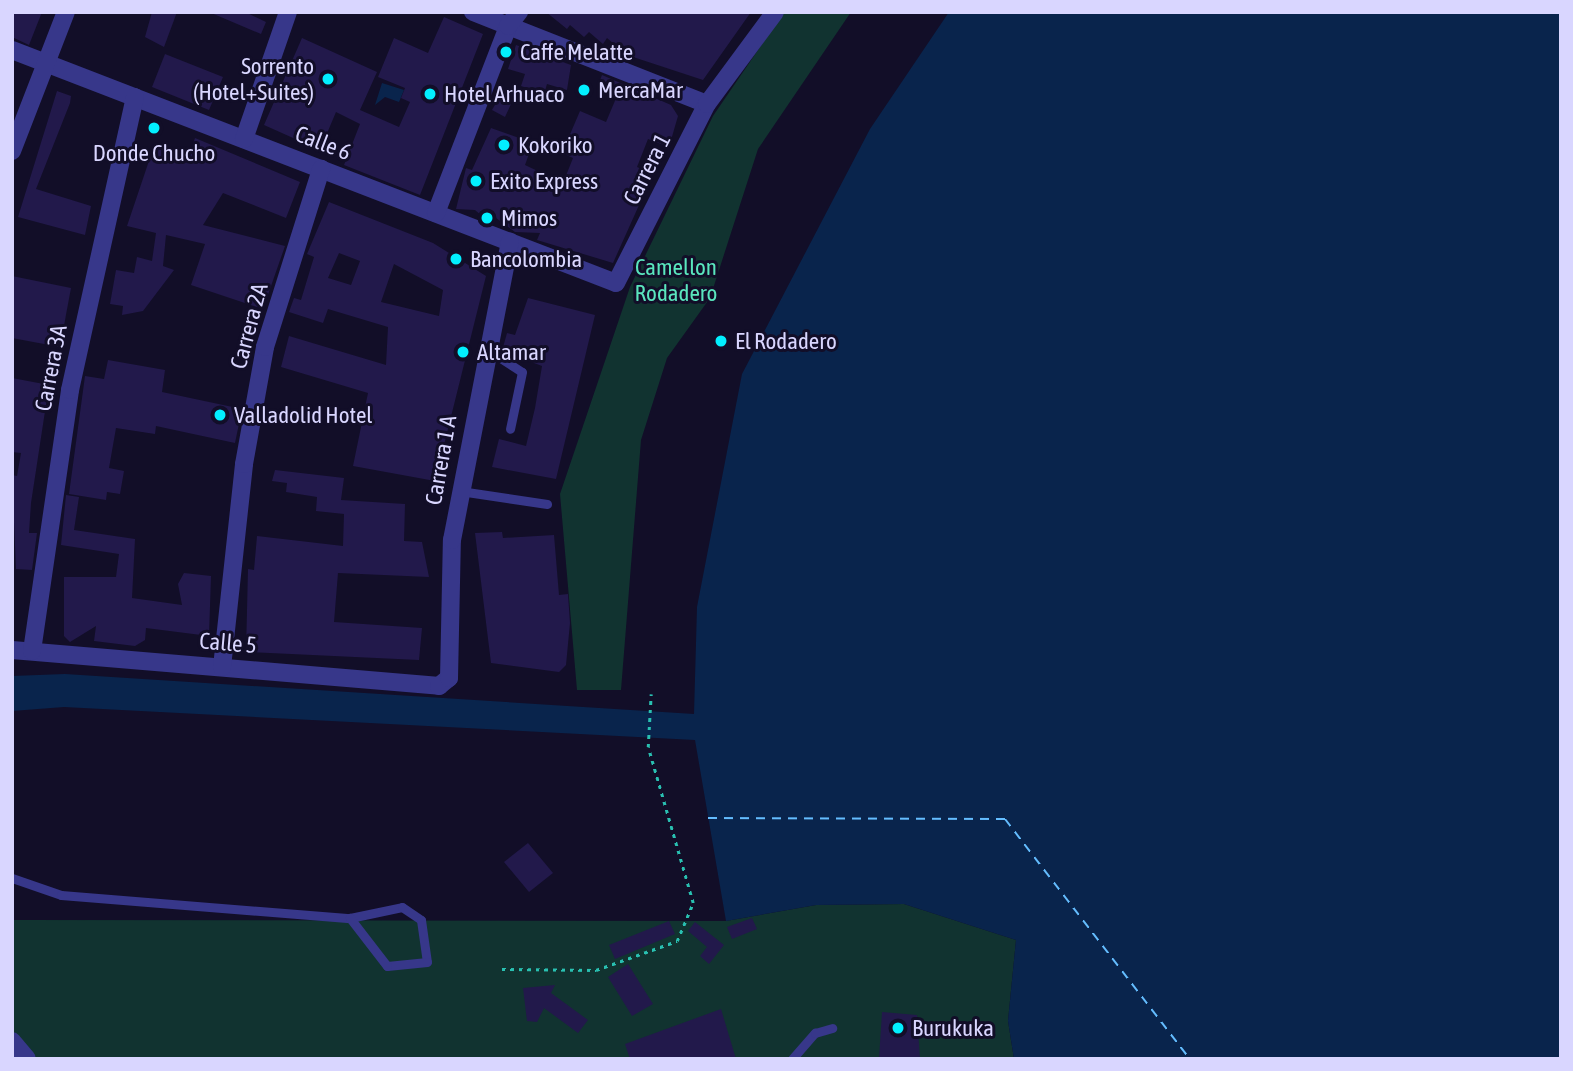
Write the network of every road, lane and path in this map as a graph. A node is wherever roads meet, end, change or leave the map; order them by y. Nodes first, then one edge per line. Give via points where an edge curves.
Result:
1 (66, 12) edge
2 (288, 12) edge
3 (473, 12) edge
4 (775, 12) edge
5 (514, 19) edge
6 (12, 50) edge
7 (45, 62) junction
8 (135, 97) junction
9 (707, 104) junction
10 (244, 139) junction
11 (12, 151) edge
12 (321, 169) junction
13 (436, 213) junction
14 (510, 242) junction
15 (617, 283) joint
16 (488, 349) junction
17 (510, 429) dead end
18 (460, 491) junction
19 (547, 504) dead end
20 (12, 650) edge
21 (32, 651) junction
22 (222, 667) junction
23 (439, 686) joint
24 (651, 694) dead end
25 (12, 878) edge
26 (350, 918) junction
27 (502, 969) dead end
28 (832, 1028) dead end
29 (12, 1041) edge
30 (27, 1059) edge
31 (792, 1059) edge

1 - 7 street
2 - 10 street
3 - 5 street
4 - 9 street, Carrera 1
5 - 9 street
5 - 13 street
6 - 7 street, Calle 6
7 - 8 street, Calle 6
7 - 11 street
8 - 10 street, Calle 6
8 - 21 street, Carrera 3A via 70,390
9 - 15 street, Carrera 1
10 - 12 street, Calle 6
12 - 13 street, Calle 6
12 - 22 street, Carrera 2A via 265,347
13 - 14 street, Calle 6
14 - 15 street, Calle 6
14 - 16 street, Carrera 1 A
16 - 17 lane via 522,372
16 - 18 street, Carrera 1 A
18 - 19 lane
18 - 23 street, Carrera 1 A via 452,541 452,665
20 - 21 street, Calle 5
21 - 22 street, Calle 5
22 - 23 street, Calle 5
24 - 27 path via 648,747 693,903 677,942 596,970
25 - 26 lane via 61,895
26 - 26 lane via 387,966 427,962 424,927 411,909 397,906
28 - 31 lane via 816,1033
29 - 30 street

